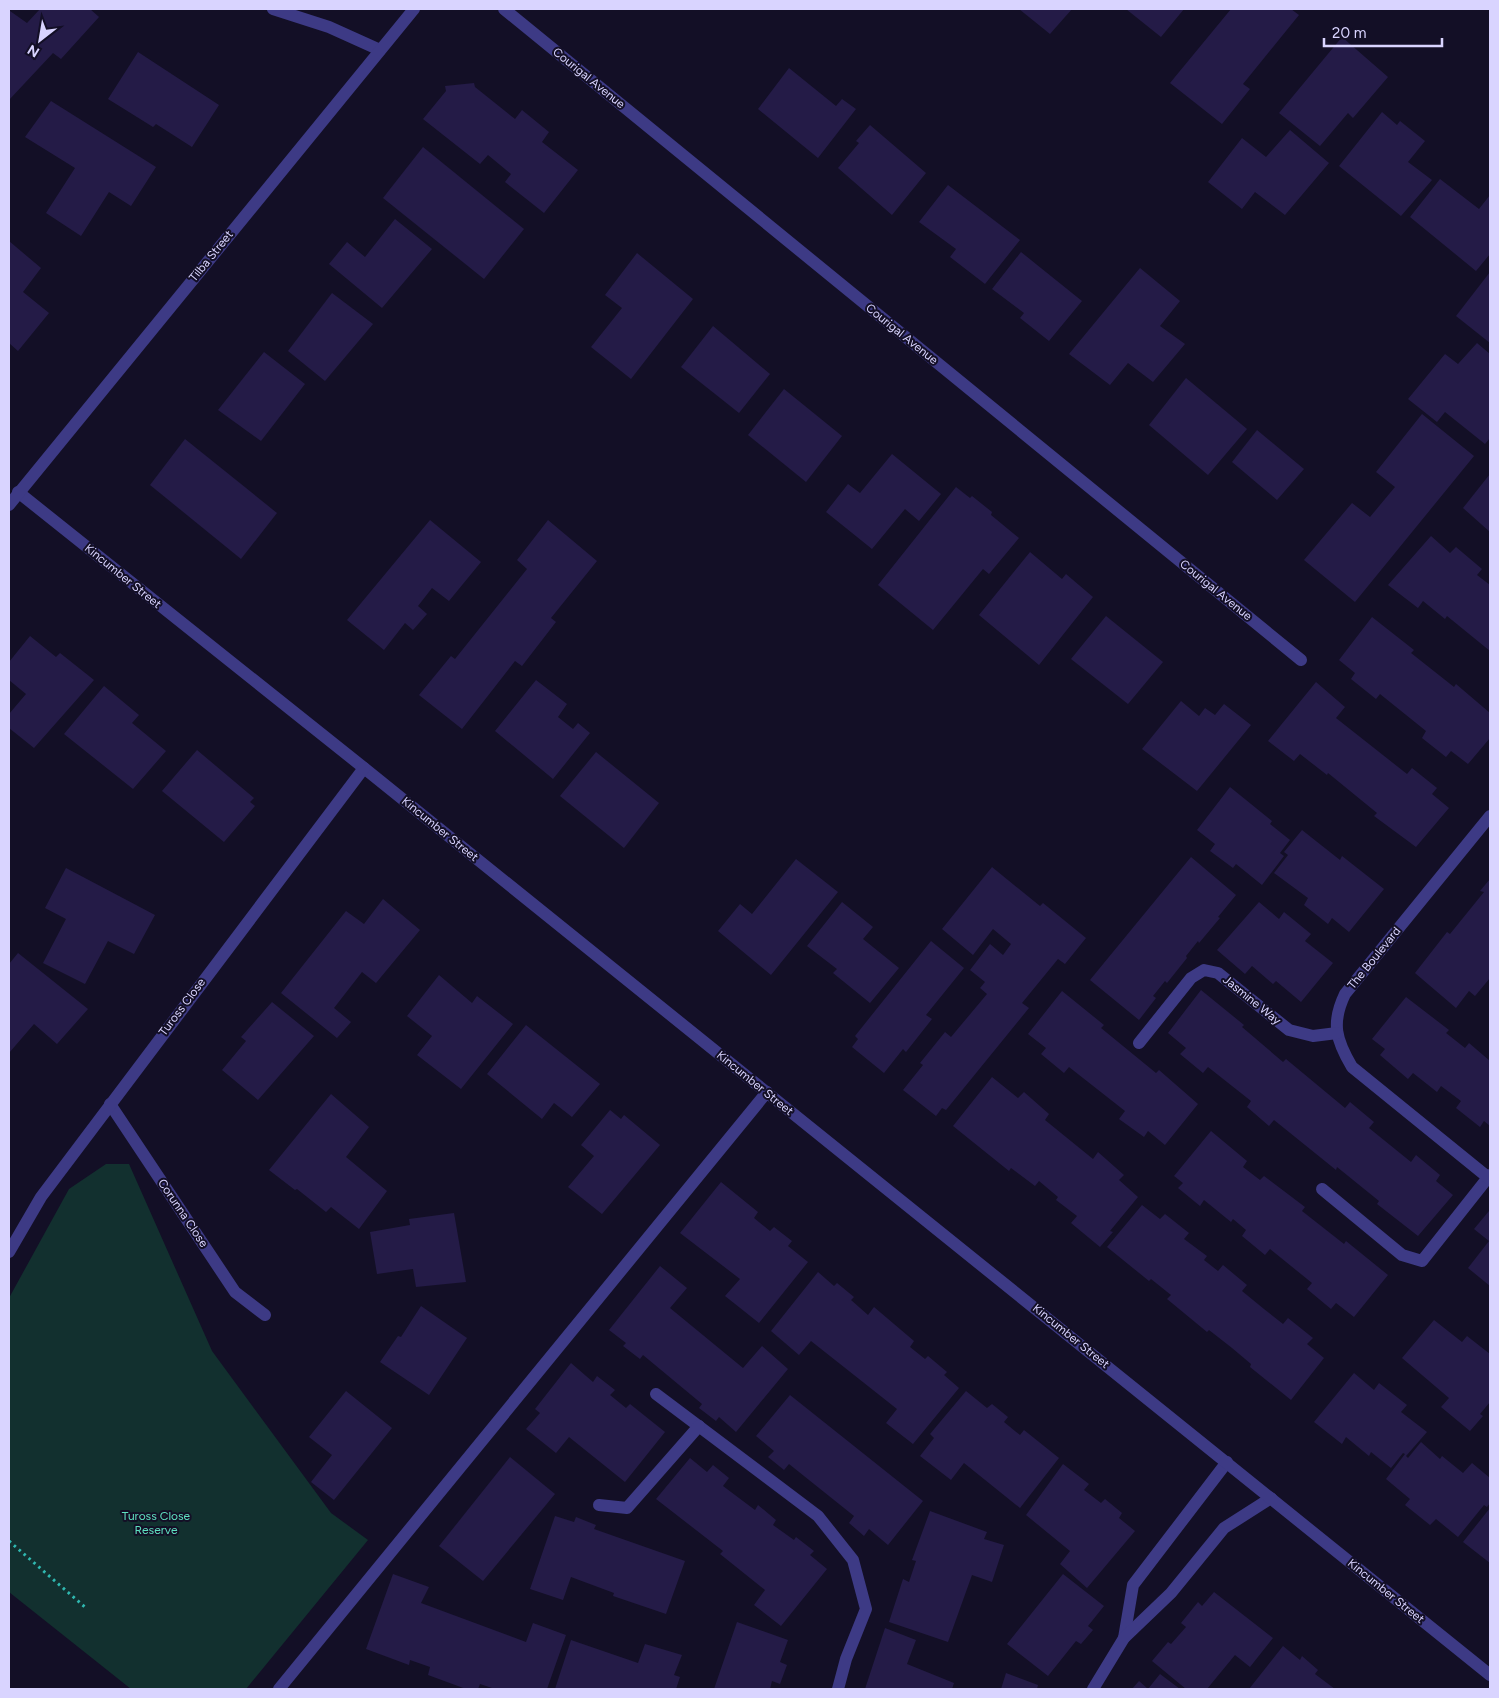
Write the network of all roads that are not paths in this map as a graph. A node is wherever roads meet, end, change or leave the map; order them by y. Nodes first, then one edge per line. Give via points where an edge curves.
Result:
1 (273, 9) edge
2 (414, 9) edge
3 (504, 9) edge
4 (380, 50) junction
5 (18, 492) junction
6 (9, 505) edge
7 (1300, 660) dead end
8 (364, 768) junction
9 (1490, 816) edge
10 (1337, 1033) junction
11 (1139, 1043) dead end
12 (767, 1092) junction
13 (110, 1104) junction
14 (1490, 1177) edge
15 (1322, 1189) dead end
16 (9, 1252) edge
17 (265, 1315) dead end
18 (656, 1394) dead end
19 (699, 1426) junction
20 (1227, 1462) junction
21 (1271, 1498) junction
22 (599, 1505) dead end
23 (1124, 1638) junction
24 (1490, 1675) edge
25 (279, 1689) edge
26 (838, 1689) edge
27 (1093, 1689) edge

1 - 4 street via 329,27
2 - 4 street, Tilba Street
3 - 7 street, Courigal Avenue
4 - 5 street, Tilba Street
5 - 6 street, Tilba Street
5 - 8 street, Kincumber Street
8 - 12 street, Kincumber Street
8 - 13 street, Tuross Close
9 - 10 street, The Boulevard via 1345,994 1337,1011
10 - 11 street, Jasmine Way via 1313,1036 1289,1030 1218,973 1204,970 1191,978
10 - 14 street, The Boulevard via 1352,1067
12 - 20 street, Kincumber Street
12 - 25 street
13 - 16 street, Tuross Close via 41,1197
13 - 17 street, Corunna Close via 235,1292
14 - 15 street via 1422,1262 1402,1255
18 - 19 street
19 - 22 street via 627,1508
19 - 26 street via 818,1516 853,1560 866,1609
20 - 21 street, Kincumber Street
20 - 23 street via 1133,1585
21 - 23 street via 1224,1528 1171,1593
21 - 24 street, Kincumber Street
23 - 27 street

